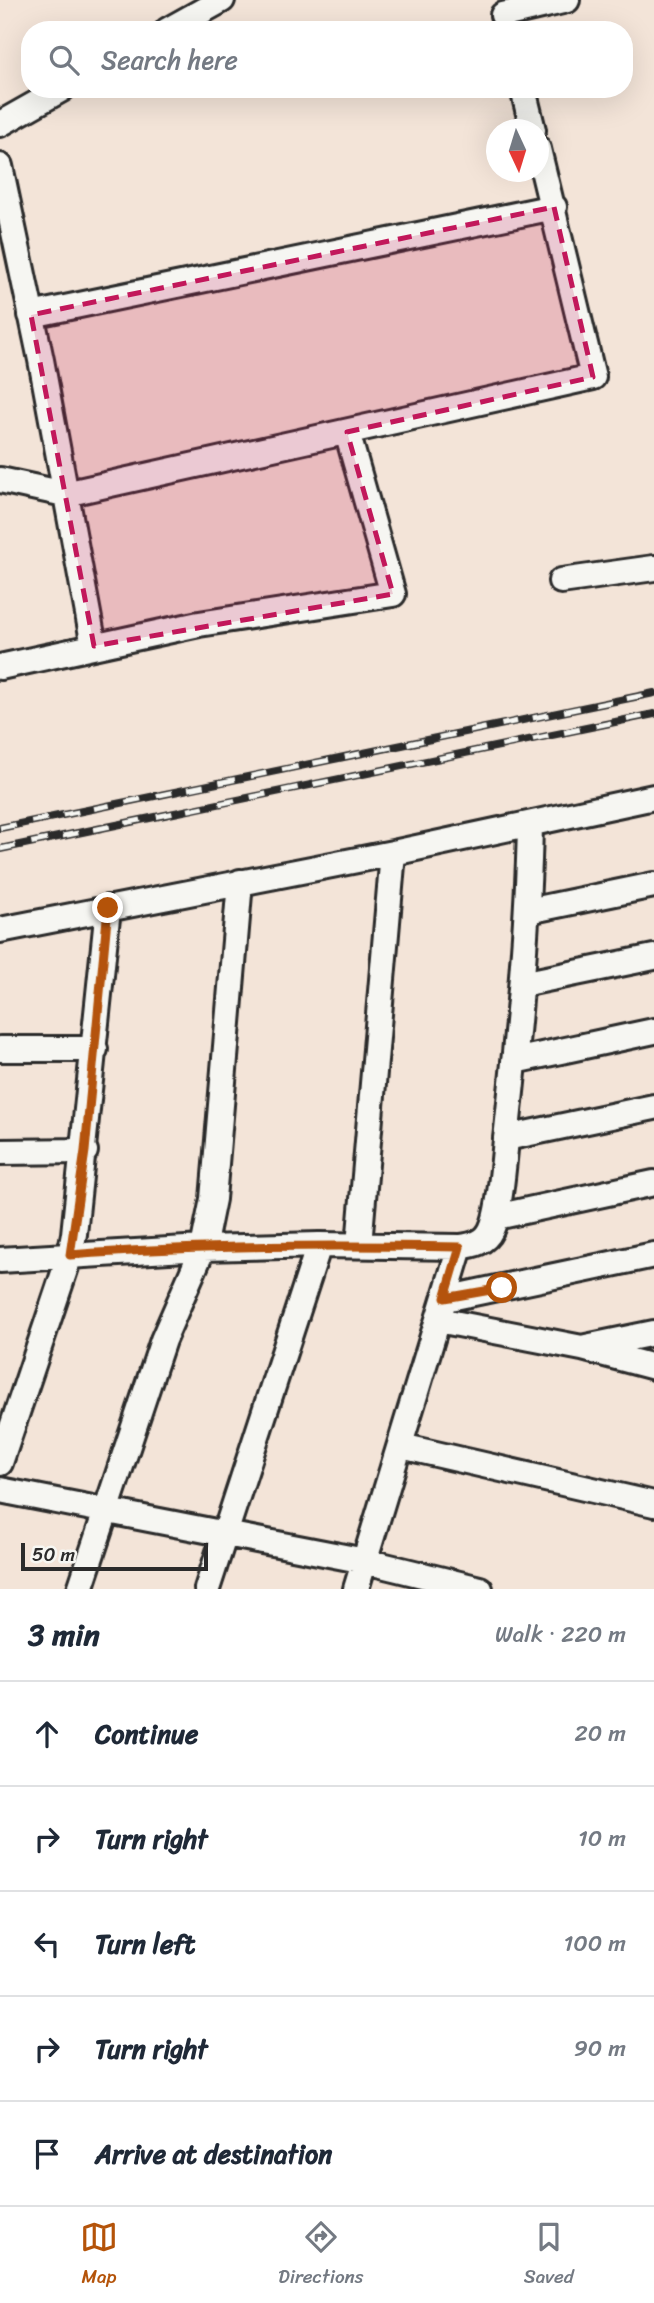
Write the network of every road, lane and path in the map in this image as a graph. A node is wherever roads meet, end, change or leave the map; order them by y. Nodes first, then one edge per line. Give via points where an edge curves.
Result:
1 (222, 0) edge
2 (567, 0) edge
3 (503, 15) edge
4 (185, 21) edge
5 (46, 98) edge
6 (525, 98) edge
7 (530, 119) edge
8 (0, 124) edge
9 (0, 166) edge
10 (547, 182) edge
11 (554, 207) junction
12 (31, 315) junction
13 (347, 432) junction
14 (0, 480) edge
15 (65, 494) junction
16 (654, 568) edge
17 (561, 580) dead end
18 (94, 646) junction
19 (0, 667) edge
20 (654, 797) edge
21 (530, 825) junction
22 (393, 853) junction
23 (240, 882) junction
24 (654, 885) edge
25 (108, 908) junction
26 (528, 911) junction
27 (0, 930) edge
28 (654, 957) edge
29 (522, 984) junction
30 (654, 1031) edge
31 (0, 1049) edge
32 (94, 1049) junction
33 (514, 1061) junction
34 (654, 1107) edge
35 (506, 1138) junction
36 (85, 1151) junction
37 (0, 1152) edge
38 (654, 1183) edge
39 (496, 1217) junction
40 (319, 1245) junction
41 (359, 1245) junction
42 (460, 1247) junction
43 (203, 1248) junction
44 (70, 1255) junction
45 (654, 1255) edge
46 (0, 1260) edge
47 (441, 1309) junction
48 (654, 1333) edge
49 (582, 1348) junction
50 (654, 1367) edge
51 (401, 1446) junction
52 (0, 1463) edge
53 (0, 1490) edge
54 (654, 1504) edge
55 (108, 1510) junction
56 (225, 1532) junction
57 (365, 1561) junction
58 (467, 1588) edge
59 (80, 1589) edge
60 (207, 1589) edge
61 (356, 1589) edge

1 - 4 street
2 - 3 street
5 - 8 street
6 - 7 street
9 - 12 street
10 - 11 street
11 - 12 street
11 - 13 street via 593,377
12 - 15 street
13 - 15 street
13 - 18 street via 394,594 199,624
14 - 15 street
15 - 18 street
16 - 17 street
18 - 19 street
20 - 21 street
21 - 22 street
21 - 26 street
22 - 23 street
22 - 41 street
23 - 25 street
23 - 43 street via 213,1199
24 - 26 street
25 - 27 street
25 - 32 street
26 - 29 street
28 - 29 street
29 - 33 street
30 - 33 street
31 - 32 street
32 - 36 street
33 - 35 street
34 - 35 street
35 - 39 street
36 - 37 street
36 - 44 street
38 - 39 street
39 - 42 street via 491,1233 479,1244
40 - 41 street
40 - 43 street
40 - 56 street
41 - 42 street
42 - 47 street
43 - 44 street
43 - 55 street via 163,1340
44 - 46 street
44 - 52 street
45 - 47 street
47 - 49 street
47 - 51 street
48 - 49 street
49 - 50 street
51 - 54 street
51 - 57 street
53 - 55 street
55 - 56 street
55 - 59 street
56 - 57 street
56 - 60 street
57 - 58 street
57 - 61 street

